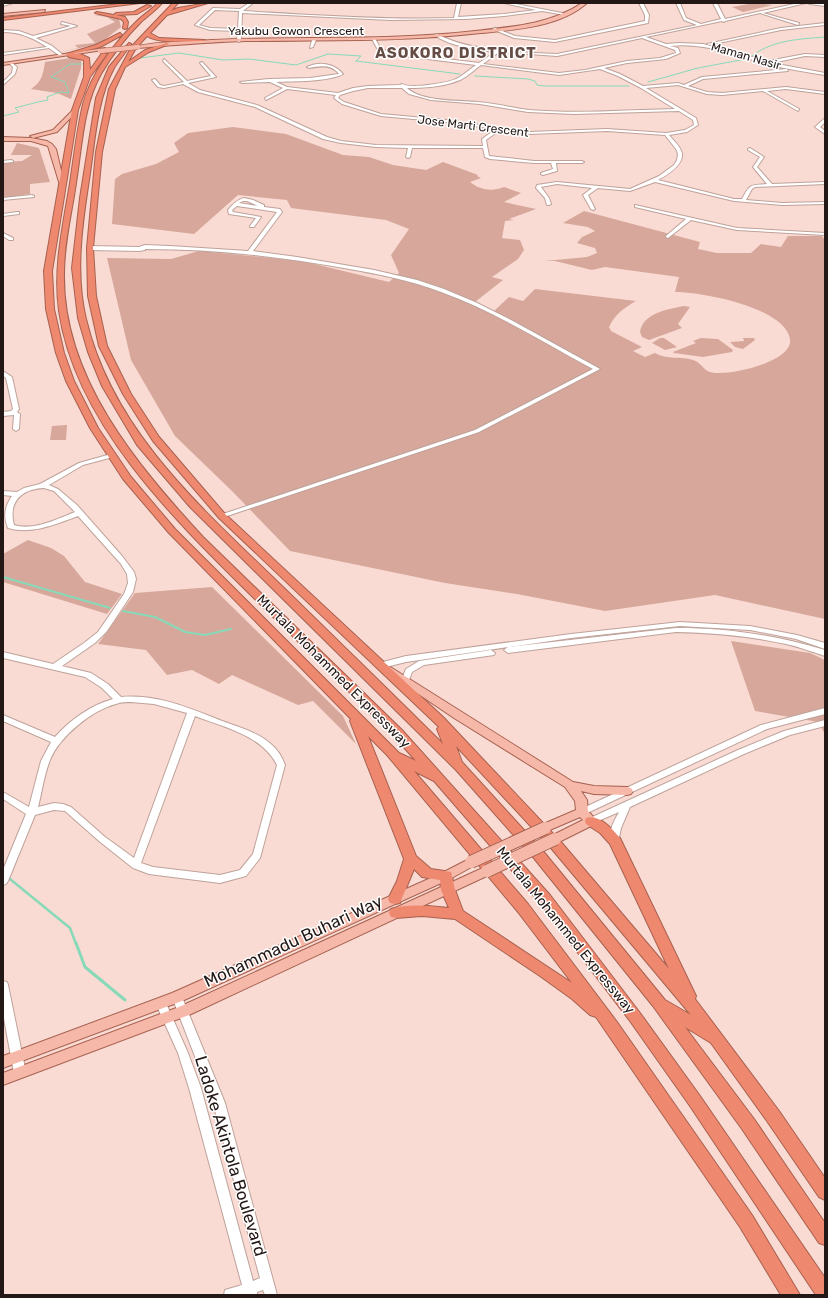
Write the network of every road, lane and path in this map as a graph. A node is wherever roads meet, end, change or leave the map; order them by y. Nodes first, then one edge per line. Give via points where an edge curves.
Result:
1 (11, 3) edge
2 (105, 3) edge
3 (123, 3) edge
4 (135, 3) edge
5 (160, 3) edge
6 (169, 3) edge
7 (176, 3) edge
8 (206, 3) edge
9 (251, 3) edge
10 (459, 3) edge
11 (506, 3) edge
12 (579, 3) edge
13 (585, 3) edge
14 (641, 3) edge
15 (678, 3) edge
16 (715, 3) edge
17 (804, 3) edge
18 (810, 3) edge
19 (150, 4) edge
20 (3, 5) edge
21 (825, 6) edge
22 (541, 10) junction
23 (44, 11) junction
24 (65, 11) junction
25 (241, 11) junction
26 (760, 13) junction
27 (54, 14) junction
28 (562, 14) junction
29 (162, 18) junction
30 (456, 18) junction
31 (4, 19) edge
32 (26, 19) junction
33 (724, 21) junction
34 (62, 23) dead end
35 (825, 24) edge
36 (800, 25) junction
37 (701, 26) junction
38 (125, 28) junction
39 (240, 30) junction
40 (495, 30) junction
41 (3, 31) edge
42 (120, 34) junction
43 (146, 34) junction
44 (437, 36) junction
45 (34, 37) junction
46 (643, 38) junction
47 (374, 39) junction
48 (203, 40) junction
49 (239, 40) junction
50 (314, 40) junction
51 (129, 44) junction
52 (167, 44) junction
53 (708, 44) junction
54 (665, 45) junction
55 (139, 46) junction
56 (51, 47) junction
57 (311, 47) dead end
58 (500, 50) junction
59 (113, 52) junction
60 (3, 54) edge
61 (65, 55) junction
62 (825, 56) edge
63 (164, 60) dead end
64 (766, 62) junction
65 (96, 63) junction
66 (202, 63) dead end
67 (12, 64) junction
68 (479, 64) junction
69 (3, 65) edge
70 (112, 67) junction
71 (309, 67) dead end
72 (600, 68) junction
73 (794, 69) junction
74 (120, 73) junction
75 (825, 74) edge
76 (87, 77) junction
77 (154, 80) dead end
78 (269, 80) junction
79 (185, 82) junction
80 (242, 82) dead end
81 (3, 84) edge
82 (686, 85) junction
83 (402, 86) junction
84 (642, 87) junction
85 (286, 88) junction
86 (763, 90) junction
87 (825, 93) edge
88 (338, 94) junction
89 (266, 99) dead end
90 (681, 110) junction
91 (798, 110) dead end
92 (107, 111) junction
93 (74, 112) junction
94 (825, 120) edge
95 (82, 124) junction
96 (93, 128) junction
97 (499, 129) junction
98 (825, 132) edge
99 (666, 134) junction
100 (3, 137) edge
101 (410, 147) junction
102 (485, 147) junction
103 (750, 149) dead end
104 (77, 156) junction
105 (408, 157) dead end
106 (11, 161) dead end
107 (3, 162) edge
108 (553, 162) junction
109 (582, 162) dead end
110 (542, 174) dead end
111 (63, 178) junction
112 (653, 180) junction
113 (825, 183) edge
114 (598, 186) junction
115 (771, 186) junction
116 (32, 196) dead end
117 (3, 199) edge
118 (742, 201) junction
119 (825, 203) edge
120 (549, 204) dead end
121 (636, 206) dead end
122 (593, 209) dead end
123 (17, 213) dead end
124 (3, 214) edge
125 (689, 219) junction
126 (252, 226) dead end
127 (3, 234) edge
128 (825, 234) edge
129 (668, 237) dead end
130 (11, 239) dead end
131 (90, 248) junction
132 (250, 252) junction
133 (49, 291) junction
134 (92, 296) junction
135 (62, 304) junction
136 (82, 318) junction
137 (78, 366) junction
138 (3, 372) edge
139 (70, 381) junction
140 (121, 411) junction
141 (13, 412) junction
142 (3, 414) edge
143 (16, 429) dead end
144 (156, 439) junction
145 (111, 456) junction
146 (42, 486) junction
147 (3, 493) edge
148 (17, 494) junction
149 (79, 513) junction
150 (222, 516) junction
151 (614, 634) junction
152 (825, 646) edge
153 (825, 653) edge
154 (3, 656) edge
155 (382, 665) junction
156 (55, 667) junction
157 (405, 682) junction
158 (119, 700) junction
159 (825, 710) edge
160 (192, 712) junction
161 (354, 717) junction
162 (3, 718) edge
163 (439, 720) junction
164 (825, 723) edge
165 (56, 741) junction
166 (391, 752) junction
167 (460, 767) junction
168 (444, 783) junction
169 (569, 784) junction
170 (627, 791) junction
171 (3, 795) edge
172 (626, 806) junction
173 (31, 813) junction
174 (586, 817) junction
175 (615, 841) junction
176 (412, 859) junction
177 (136, 865) junction
178 (3, 881) edge
179 (447, 883) junction
180 (395, 899) junction
181 (396, 913) junction
182 (458, 914) junction
183 (3, 985) edge
184 (177, 997) junction
185 (658, 1002) junction
186 (161, 1004) junction
187 (184, 1011) junction
188 (696, 1011) junction
189 (167, 1018) junction
190 (612, 1026) junction
191 (718, 1041) junction
192 (17, 1057) junction
193 (3, 1062) edge
194 (20, 1073) junction
195 (3, 1079) edge
196 (825, 1192) edge
197 (825, 1237) edge
198 (268, 1282) junction
199 (250, 1292) edge
200 (825, 1294) edge
201 (230, 1295) edge
202 (271, 1295) edge
203 (791, 1295) edge

1 - 20 street
2 - 23 highway
3 - 24 highway
4 - 19 highway via 115,7 109,11 130,14
4 - 27 highway
5 - 59 highway, Murtala Mohammed Expressway
6 - 51 highway, Murtala Mohammed Expressway
7 - 29 highway
8 - 29 highway via 178,9
9 - 25 street
10 - 30 street
11 - 22 street
12 - 28 main road, Yakubu Gowon Crescent
13 - 28 main road, Yakubu Gowon Crescent
14 - 40 street via 647,22 559,41 517,38
15 - 37 street via 685,19
16 - 33 street
17 - 26 street
18 - 21 street
19 - 38 highway
22 - 28 street
22 - 30 street
23 - 24 highway
23 - 31 main road
24 - 31 highway
25 - 30 street via 393,19
25 - 39 street
25 - 39 street via 212,10 198,25 210,29
26 - 33 street
26 - 36 street
27 - 31 highway
27 - 32 highway
28 - 40 main road, Yakubu Gowon Crescent via 534,24
29 - 43 highway
31 - 32 main road
32 - 38 highway via 102,13 123,18 126,22
33 - 37 street
34 - 45 street via 75,26
35 - 36 street
36 - 53 street
37 - 46 street
38 - 42 highway
39 - 49 street
40 - 44 main road, Yakubu Gowon Crescent
41 - 45 street via 19,32
42 - 61 highway via 98,46
42 - 65 highway
43 - 48 highway via 162,39
43 - 51 highway
43 - 74 highway via 129,54
44 - 47 main road, Yakubu Gowon Crescent
44 - 58 street via 450,43
45 - 56 street
46 - 54 street, Maman Nasir
46 - 58 street via 561,54
47 - 49 main road, Yakubu Gowon Crescent
47 - 50 main road, Yakubu Gowon Crescent
47 - 68 street via 379,49 384,52
48 - 49 main road, Yakubu Gowon Crescent
48 - 55 main road, Yakubu Gowon Crescent
49 - 50 main road, Yakubu Gowon Crescent
49 - 52 main road, Yakubu Gowon Crescent
50 - 57 street
51 - 70 highway, Murtala Mohammed Expressway
52 - 55 main road, Yakubu Gowon Crescent
52 - 74 highway via 147,51
53 - 54 street, Maman Nasir
53 - 64 street, Maman Nasir
54 - 72 street via 677,49 678,53 655,60
55 - 61 main road, Yakubu Gowon Crescent, bridge
56 - 60 street
56 - 61 street
58 - 68 street
59 - 65 highway
59 - 95 highway, Murtala Mohammed Expressway via 92,87
61 - 67 main road, Yakubu Gowon Crescent
61 - 76 highway via 87,59
62 - 64 street via 805,55
63 - 79 street
64 - 73 street, Maman Nasir
65 - 76 highway
66 - 79 street via 214,77
67 - 69 main road, Yakubu Gowon Crescent
67 - 81 street via 14,73
68 - 72 street via 559,74
68 - 83 street via 459,79 446,83
70 - 74 highway
70 - 96 highway, Murtala Mohammed Expressway via 99,98
71 - 78 street via 326,65 335,68 341,74 319,78
72 - 84 street, Jose Marti Crescent
73 - 75 street, Maman Nasir
73 - 82 street via 702,78
74 - 92 highway via 112,89
76 - 93 highway, Murtala Mohammed Expressway
77 - 79 street via 162,87
78 - 80 street
78 - 85 street
79 - 101 street via 200,90 256,106 335,141 370,146
82 - 84 street
82 - 86 street via 717,94
83 - 88 street via 363,87
83 - 90 street via 410,93 431,99 480,103 528,111 574,113
84 - 90 street, Jose Marti Crescent
85 - 88 street
85 - 89 street
86 - 87 street via 792,88
86 - 91 street
88 - 97 street, Jose Marti Crescent via 336,98 343,103 375,114
90 - 99 street, Jose Marti Crescent via 696,120 696,125 686,131
92 - 96 highway
92 - 131 highway via 99,152
93 - 95 highway
93 - 100 main road via 58,129 44,135
93 - 111 highway, Murtala Mohammed Expressway
94 - 98 street via 817,126
95 - 104 highway, Murtala Mohammed Expressway
96 - 136 highway, Murtala Mohammed Expressway via 76,268
97 - 99 street, Jose Marti Crescent via 538,134 604,130
97 - 102 street via 485,140
99 - 112 street via 679,150 680,160 670,171
100 - 111 main road via 40,141 52,146 57,169
101 - 102 street
101 - 105 street
102 - 108 street via 487,157 491,159
103 - 115 street via 762,158 755,167
104 - 111 highway
104 - 135 highway, Murtala Mohammed Expressway via 61,257
106 - 107 street
108 - 109 street
108 - 110 street via 556,170
111 - 133 highway, Murtala Mohammed Expressway via 51,250
112 - 114 street via 630,190
112 - 118 street
113 - 115 street
114 - 120 street via 557,183 538,186
114 - 122 street via 585,195
115 - 118 street via 751,187
116 - 117 street
118 - 119 street via 782,204
121 - 125 street
123 - 124 street
125 - 128 street via 751,231
125 - 129 street
126 - 132 street via 259,217 230,212 235,204 280,211
127 - 130 street
131 - 132 street via 172,248
131 - 134 highway
132 - 150 street via 372,271 454,294 597,369 477,431
133 - 135 highway
133 - 139 highway, Murtala Mohammed Expressway via 54,332
134 - 136 highway
134 - 144 highway via 103,346 127,394
135 - 137 highway, Murtala Mohammed Expressway
136 - 140 highway, Murtala Mohammed Expressway via 106,386
137 - 139 highway
137 - 168 highway, Murtala Mohammed Expressway via 92,397 110,426 147,481 171,509 232,572 398,732
138 - 141 street via 8,377 16,403
139 - 145 highway, Murtala Mohammed Expressway
140 - 144 highway
140 - 167 highway, Murtala Mohammed Expressway via 140,444 193,505
141 - 142 street
141 - 143 street via 17,414
144 - 150 highway
145 - 146 street via 81,464
145 - 161 highway, Murtala Mohammed Expressway via 172,531
146 - 148 street
146 - 149 street via 56,490
147 - 148 street
148 - 149 street via 10,502 9,522 10,526 16,529 32,528
149 - 156 street via 129,570 133,578 132,585 107,626
150 - 155 highway
151 - 152 street via 680,624 731,626 772,632
151 - 153 street via 676,630 711,631 760,636
151 - 155 street via 406,659
151 - 157 street via 422,663 408,671
154 - 156 street
155 - 157 highway
156 - 158 street via 92,677
157 - 163 highway
157 - 169 main road
158 - 160 street via 141,699
158 - 165 street via 97,708
159 - 170 street via 764,727
160 - 177 street
160 - 177 street via 258,739 269,745 278,755 281,765 257,855 242,873 220,879 152,871
161 - 166 highway, Murtala Mohammed Expressway
161 - 176 highway
162 - 165 street
163 - 167 highway
163 - 188 highway via 552,840
164 - 172 street via 787,733 741,752
165 - 173 street via 45,761
166 - 168 highway
166 - 190 highway, Murtala Mohammed Expressway via 523,908
167 - 185 highway, Murtala Mohammed Expressway via 538,854
168 - 200 highway, Murtala Mohammed Expressway via 545,899 635,1017 695,1100
169 - 170 main road via 587,790
169 - 174 main road via 581,800
170 - 174 street
171 - 173 street
172 - 174 street
172 - 175 street via 616,828
173 - 177 street via 51,806 68,809
173 - 178 street
174 - 175 highway via 605,830
174 - 179 main road, Mohammadu Buhari Way, bridge via 555,839 487,871
174 - 179 main road, Mohammadu Buhari Way, bridge via 544,828 471,862
175 - 188 highway
176 - 179 highway via 427,873
176 - 180 highway
179 - 180 main road, Mohammadu Buhari Way
179 - 181 main road, Mohammadu Buhari Way
179 - 182 highway
180 - 184 main road, Mohammadu Buhari Way
181 - 182 highway via 422,911
181 - 187 main road, Mohammadu Buhari Way
182 - 190 highway via 558,981
183 - 192 street
184 - 186 main road, Mohammadu Buhari Way
184 - 187 street, Ladoke Akintola Boulevard
185 - 191 highway
185 - 197 highway, Murtala Mohammed Expressway via 748,1124
186 - 189 street, Ladoke Akintola Boulevard
186 - 192 main road, Mohammadu Buhari Way
187 - 189 main road, Mohammadu Buhari Way
187 - 198 street, Ladoke Akintola Boulevard via 219,1103
188 - 191 highway
189 - 194 main road, Mohammadu Buhari Way
189 - 199 street, Ladoke Akintola Boulevard via 195,1088
190 - 203 highway, Murtala Mohammed Expressway via 746,1221
191 - 196 highway
192 - 193 main road, Mohammadu Buhari Way
192 - 194 street
194 - 195 main road, Mohammadu Buhari Way
198 - 199 street
198 - 202 street, Ladoke Akintola Boulevard
199 - 201 street

